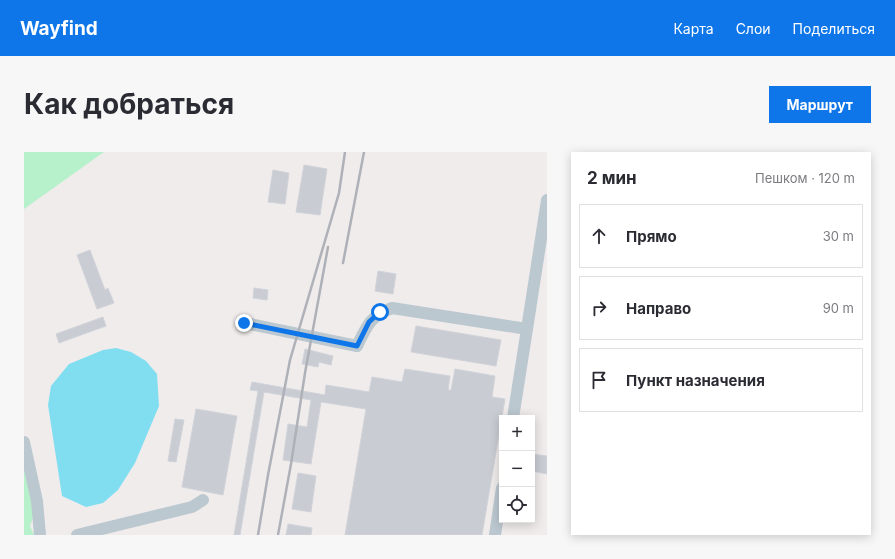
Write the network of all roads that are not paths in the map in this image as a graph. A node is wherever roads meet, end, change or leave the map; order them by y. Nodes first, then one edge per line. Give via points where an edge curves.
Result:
1 (547, 200) edge
2 (244, 323) dead end
3 (527, 329) junction
4 (513, 415) edge
5 (24, 442) edge
6 (202, 500) dead end
7 (499, 508) edge
8 (40, 535) edge
9 (77, 535) edge
10 (495, 535) edge

1 - 3 street
2 - 3 street via 357,346 369,322 380,312 392,308
3 - 4 street
5 - 8 street via 37,501
6 - 9 street via 192,507
7 - 10 street

